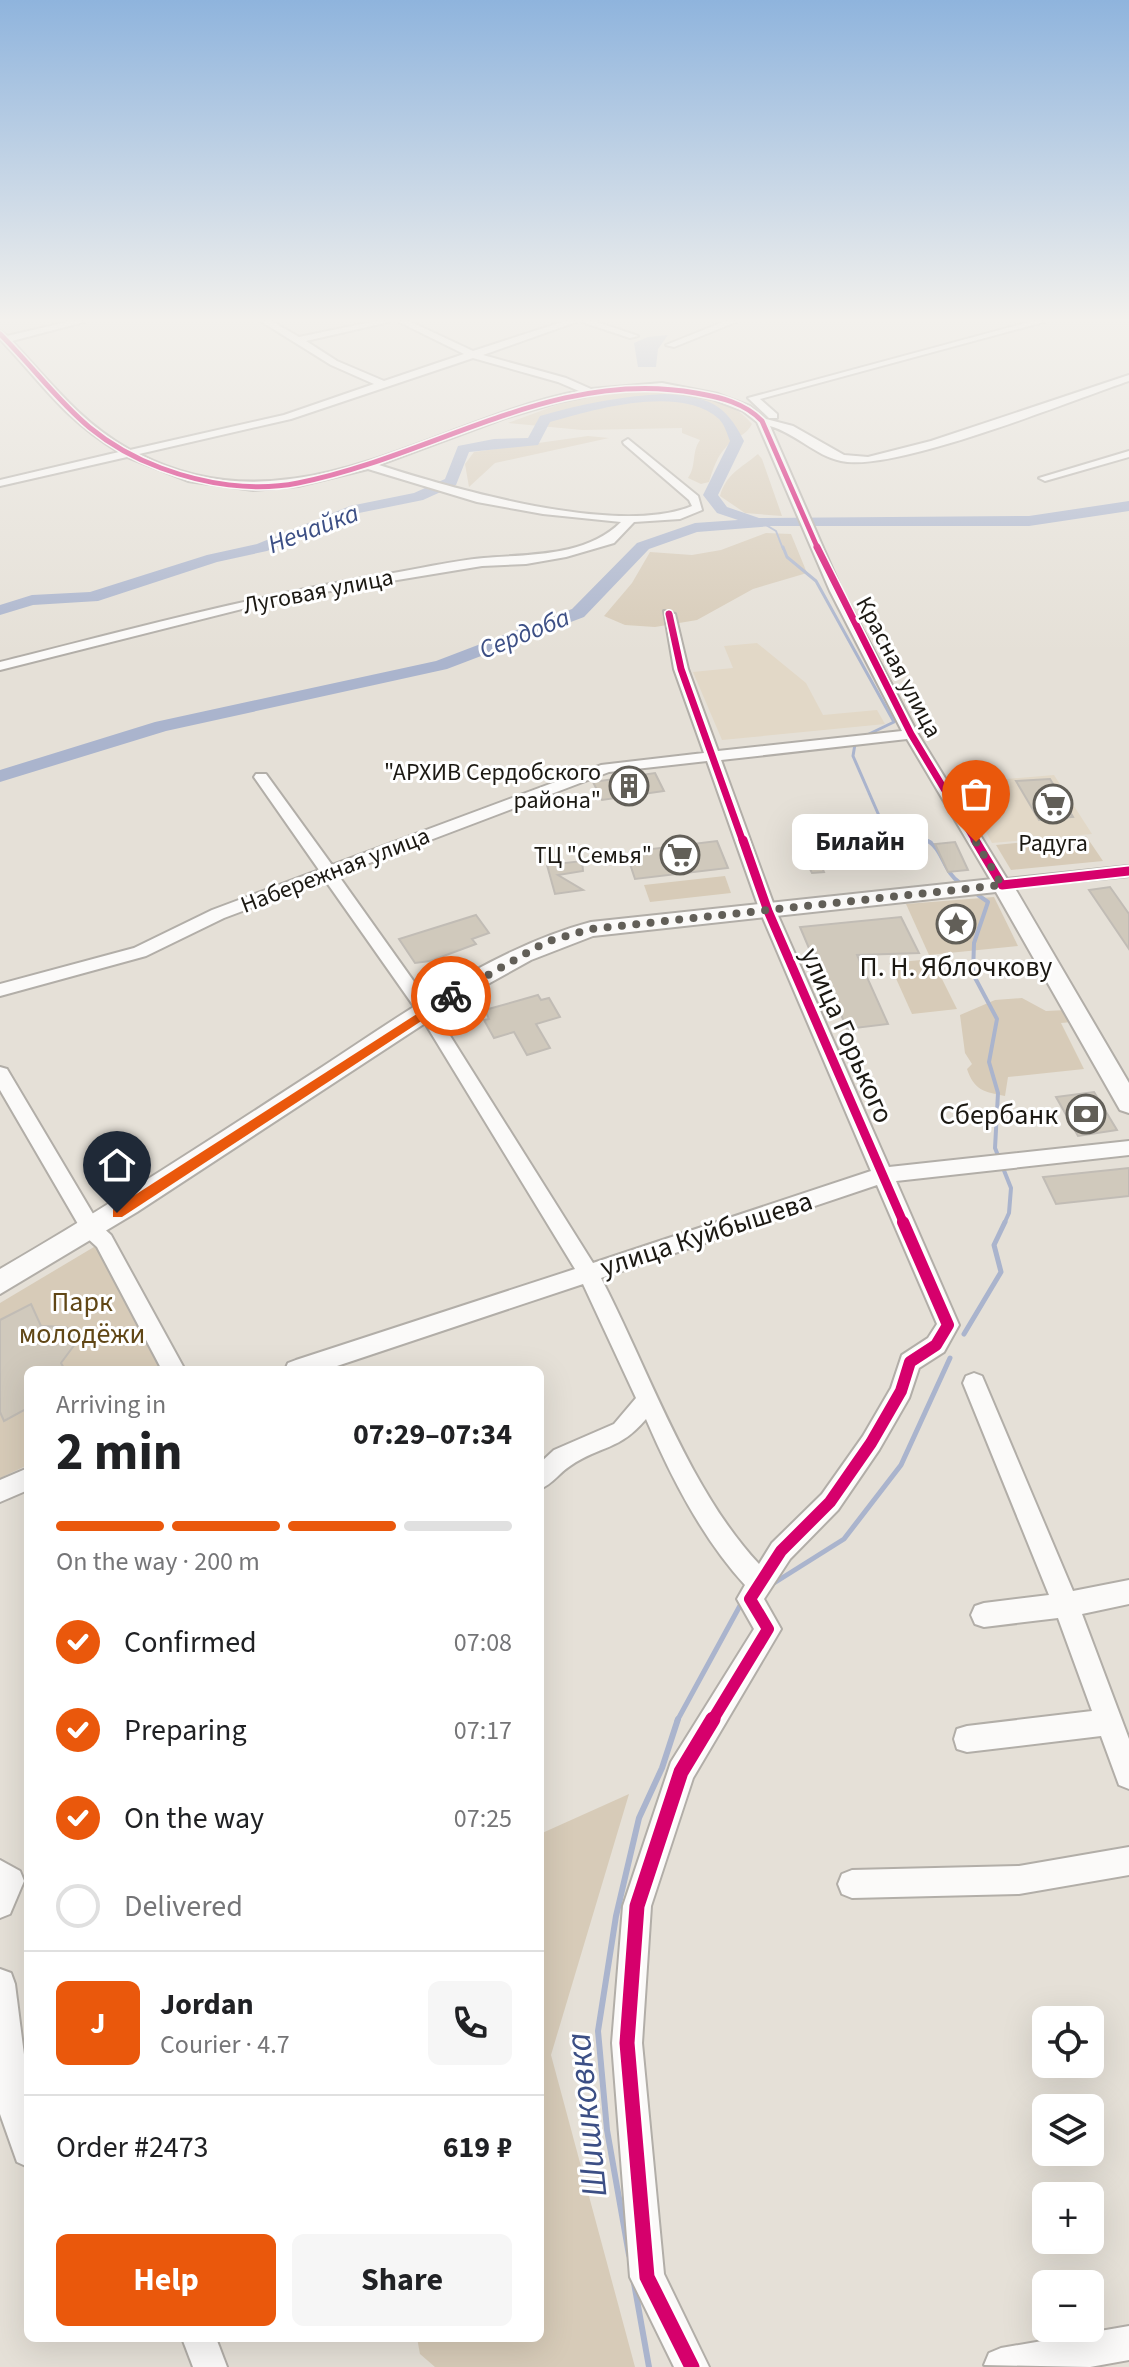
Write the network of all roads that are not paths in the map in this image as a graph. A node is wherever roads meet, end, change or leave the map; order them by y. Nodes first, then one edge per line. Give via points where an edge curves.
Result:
1 (99, 432) edge
2 (221, 432) edge
3 (460, 432) edge
4 (768, 432) edge
5 (794, 432) edge
6 (963, 432) edge
7 (628, 442) dead end
8 (128, 454) junction
9 (1129, 454) edge
10 (368, 465) junction
11 (1045, 478) dead end
12 (0, 483) edge
13 (630, 520) junction
14 (669, 614) dead end
15 (0, 666) edge
16 (911, 734) junction
17 (714, 754) junction
18 (261, 777) dead end
19 (1129, 871) edge
20 (330, 875) junction
21 (1002, 885) junction
22 (768, 911) junction
23 (0, 990) edge
24 (426, 1011) junction
25 (0, 1074) edge
26 (1129, 1104) edge
27 (1129, 1148) edge
28 (884, 1175) junction
29 (92, 1230) junction
30 (587, 1271) junction
31 (0, 1283) edge
32 (172, 1366) edge
33 (308, 1366) edge
34 (974, 1383) dead end
35 (649, 1399) junction
36 (544, 1474) edge
37 (24, 1481) edge
38 (0, 1491) edge
39 (756, 1589) junction
40 (1129, 1592) edge
41 (1066, 1605) junction
42 (984, 1615) dead end
43 (1109, 1722) junction
44 (967, 1739) dead end
45 (1129, 1775) edge
46 (1129, 1861) edge
47 (852, 1884) dead end
48 (0, 1984) edge
49 (24, 2139) edge
50 (201, 2342) edge
51 (1129, 2343) edge
52 (1001, 2365) dead end
53 (210, 2367) edge
54 (692, 2367) edge

1 - 8 street
2 - 8 street
3 - 10 street
4 - 16 street, Красная улица via 836,591
5 - 6 street via 841,458 868,460
7 - 13 street via 699,503 677,518
8 - 10 street via 178,474 252,486 298,483
8 - 12 street
9 - 11 street
10 - 13 street via 458,494
13 - 15 street, Луговая улица via 610,540 566,553 282,595
14 - 17 street, улица Горького via 681,669
16 - 17 street, Набережная улица
16 - 21 street, Красная улица
17 - 20 street, Набережная улица via 606,768
17 - 22 street, улица Горького
18 - 20 street
19 - 21 street
20 - 23 street, Набережная улица via 218,914 132,955
20 - 24 street
21 - 22 main road
21 - 26 main road, Красная улица
22 - 24 main road via 591,929 546,942
22 - 28 street, улица Горького
24 - 29 main road
24 - 30 street
25 - 29 street
27 - 28 street, улица Куйбышева
28 - 30 street, улица Куйбышева
28 - 39 street, улица Горького via 948,1325 936,1345 910,1362 901,1391 863,1455 830,1502 781,1551
29 - 31 main road
29 - 32 street via 104,1241
30 - 33 street, улица Куйбышева
30 - 35 street
34 - 41 street
35 - 36 street via 622,1431 562,1458
35 - 39 street via 674,1457
37 - 38 street
39 - 54 street via 768,1629 681,1772 637,1906 627,2043 647,2277
40 - 41 street
41 - 42 street
41 - 43 street
43 - 44 street
43 - 45 street
46 - 47 street via 1019,1880
48 - 49 street via 16,2116
50 - 53 street
51 - 52 street

